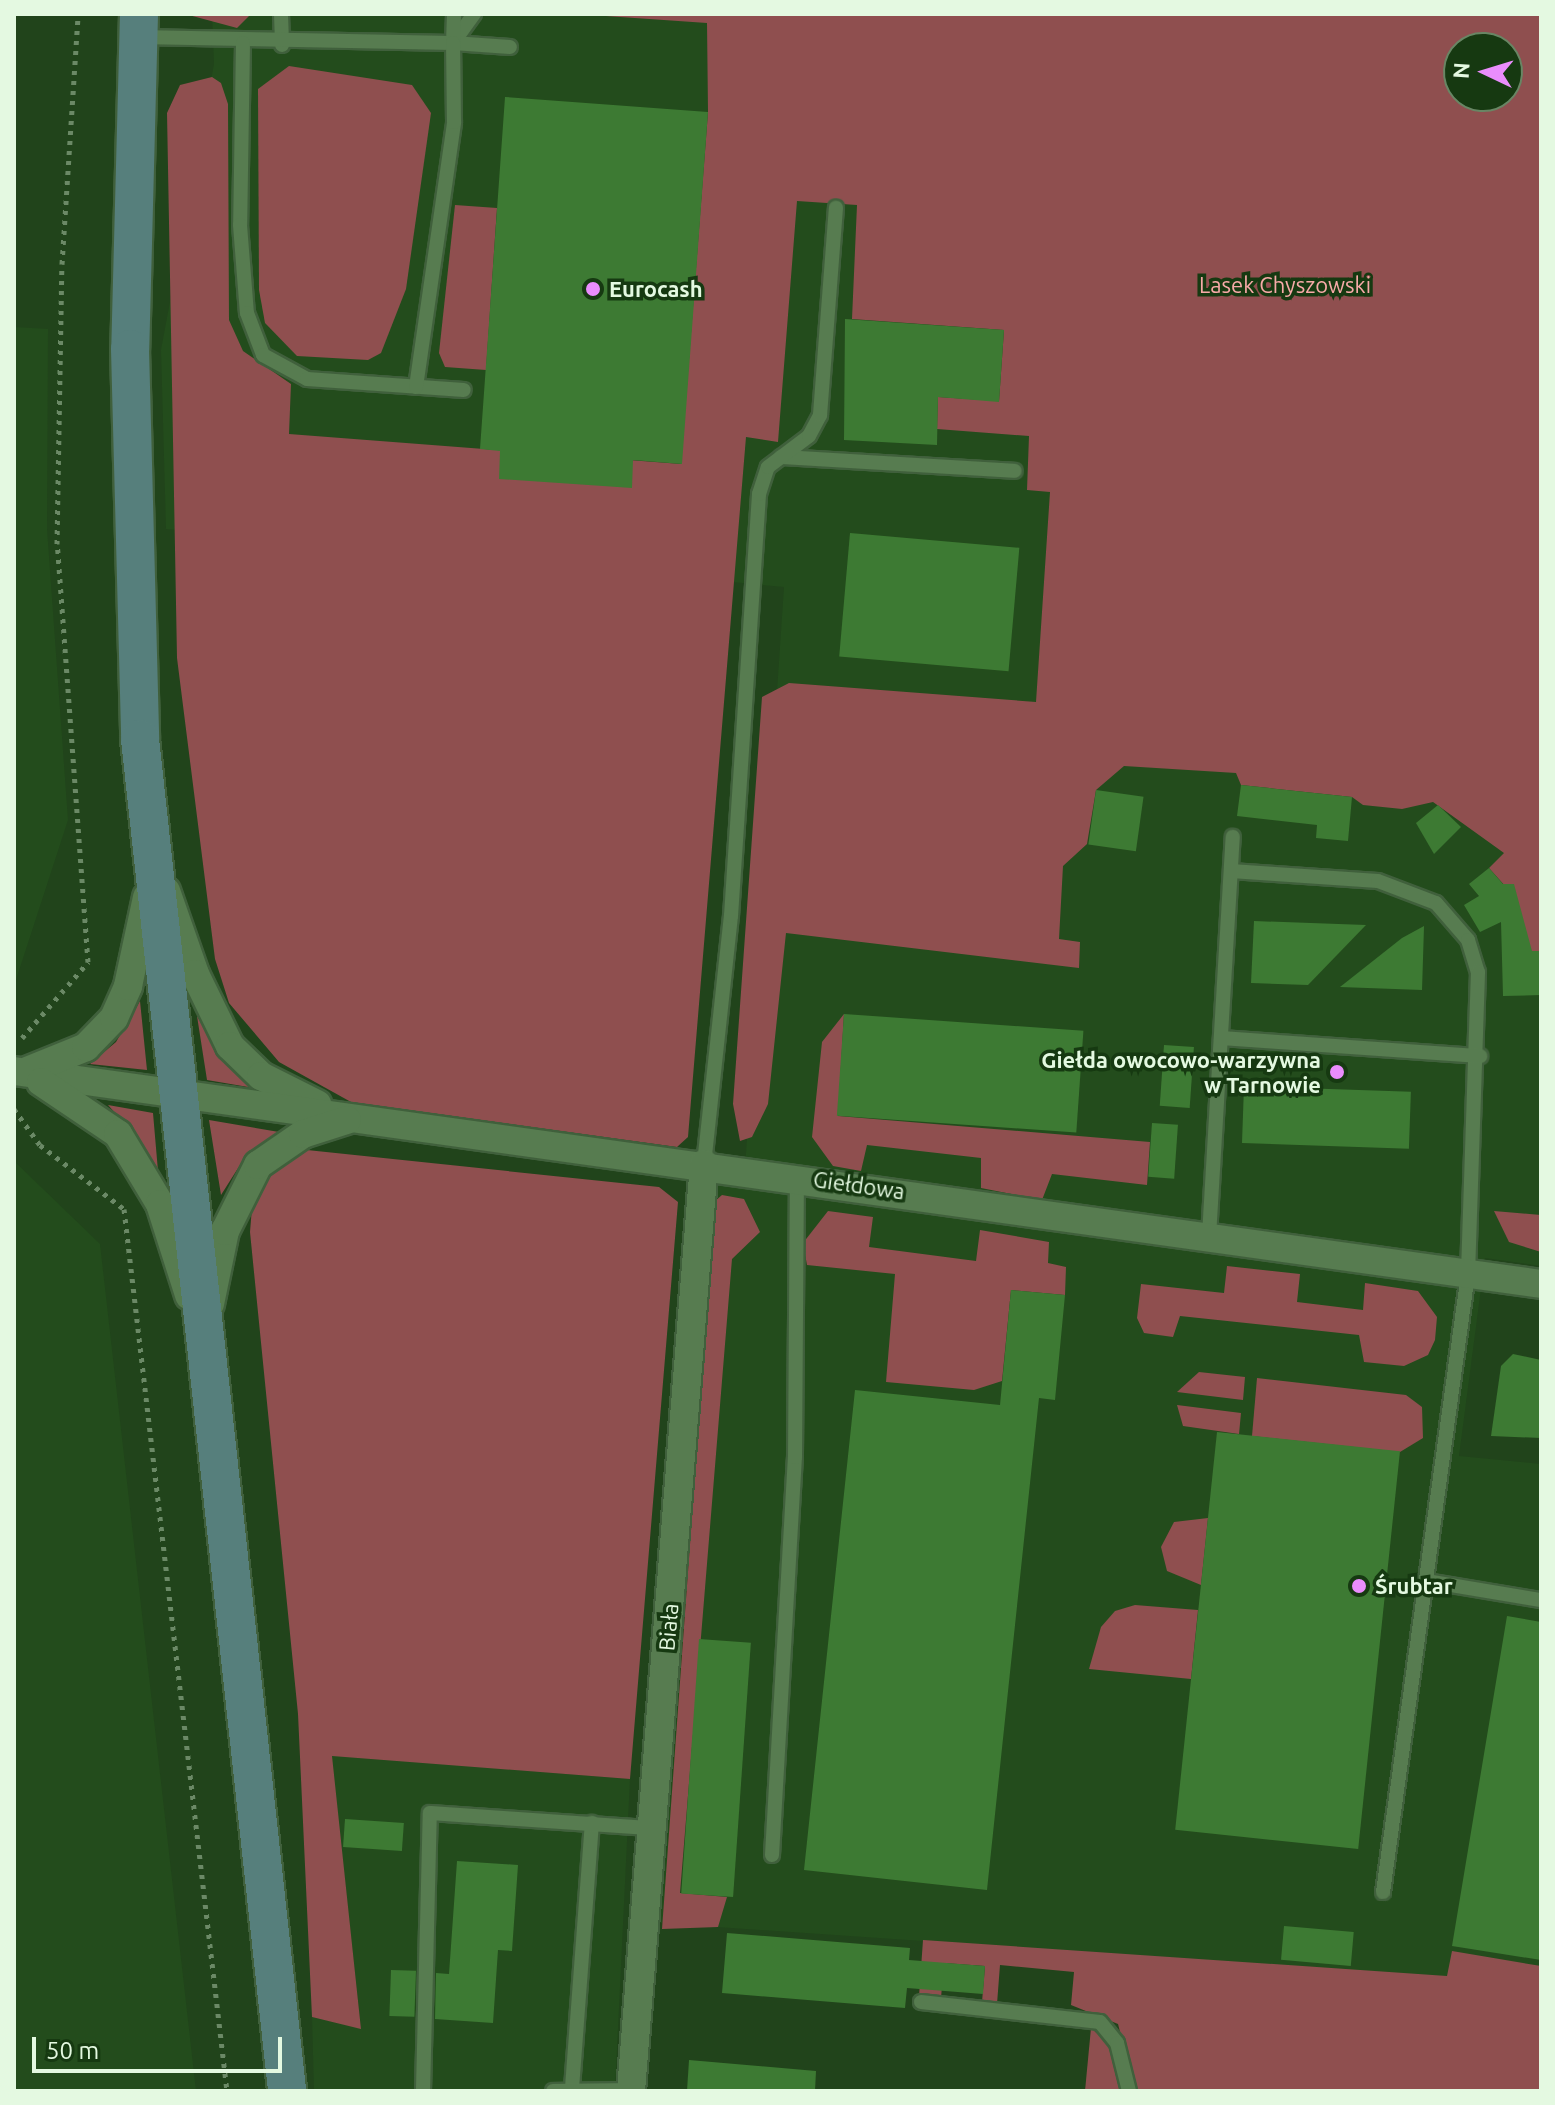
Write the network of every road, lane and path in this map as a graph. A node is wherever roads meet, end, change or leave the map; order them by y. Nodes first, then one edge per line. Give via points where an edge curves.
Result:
1 (78, 14) edge
2 (281, 14) edge
3 (454, 14) edge
4 (474, 14) edge
5 (138, 26) edge
6 (243, 43) junction
7 (453, 43) junction
8 (282, 45) junction
9 (510, 47) dead end
10 (836, 208) dead end
11 (416, 387) junction
12 (464, 390) dead end
13 (777, 458) junction
14 (1015, 471) dead end
15 (1233, 837) dead end
16 (150, 852) junction
17 (1231, 871) junction
18 (1221, 1038) junction
19 (1480, 1056) junction
20 (17, 1064) edge
21 (177, 1094) junction
22 (14, 1109) edge
23 (355, 1118) junction
24 (704, 1164) junction
25 (797, 1176) junction
26 (1209, 1236) junction
27 (1468, 1274) junction
28 (1541, 1284) edge
29 (203, 1338) junction
30 (1427, 1581) junction
31 (1541, 1600) edge
32 (592, 1823) junction
33 (652, 1828) junction
34 (772, 1855) dead end
35 (1383, 1892) dead end
36 (921, 2002) dead end
37 (572, 2088) junction
38 (227, 2091) edge
39 (287, 2091) edge
40 (423, 2091) edge
41 (553, 2091) edge
42 (631, 2091) edge
43 (1129, 2091) edge

1 - 20 path via 57,529 88,962
2 - 8 lane
3 - 7 lane
4 - 7 lane
5 - 6 lane
5 - 16 main road via 134,594
6 - 8 lane
6 - 11 lane via 240,225 247,313 263,355 307,379
7 - 8 lane
7 - 9 lane
7 - 11 lane via 454,122
10 - 13 lane via 821,412 809,436
11 - 12 lane
13 - 14 lane
13 - 24 lane via 759,494 731,916
15 - 17 lane
16 - 20 street via 145,921 114,1018 86,1047
16 - 21 main road
16 - 23 street via 230,1046 261,1076
17 - 18 lane
17 - 19 lane via 1378,881 1436,903 1468,940 1478,972
18 - 19 lane
18 - 26 lane
19 - 27 lane
20 - 21 street, Giełdowa
20 - 29 street via 118,1134 140,1166
21 - 23 street, Giełdowa
21 - 29 main road
22 - 38 path via 40,1145 124,1209
23 - 24 street, Giełdowa
23 - 29 street via 277,1147 241,1189
24 - 25 street, Giełdowa
24 - 33 street, Biała
25 - 26 street, Giełdowa
25 - 34 lane via 795,1457
26 - 27 street, Giełdowa
27 - 28 street, Giełdowa
27 - 30 lane
29 - 39 main road
30 - 31 lane
30 - 35 lane
32 - 33 lane
32 - 37 lane
32 - 40 lane via 430,1813
33 - 42 street, Biała
36 - 43 lane via 1100,2022 1117,2043
37 - 41 lane
37 - 42 lane

